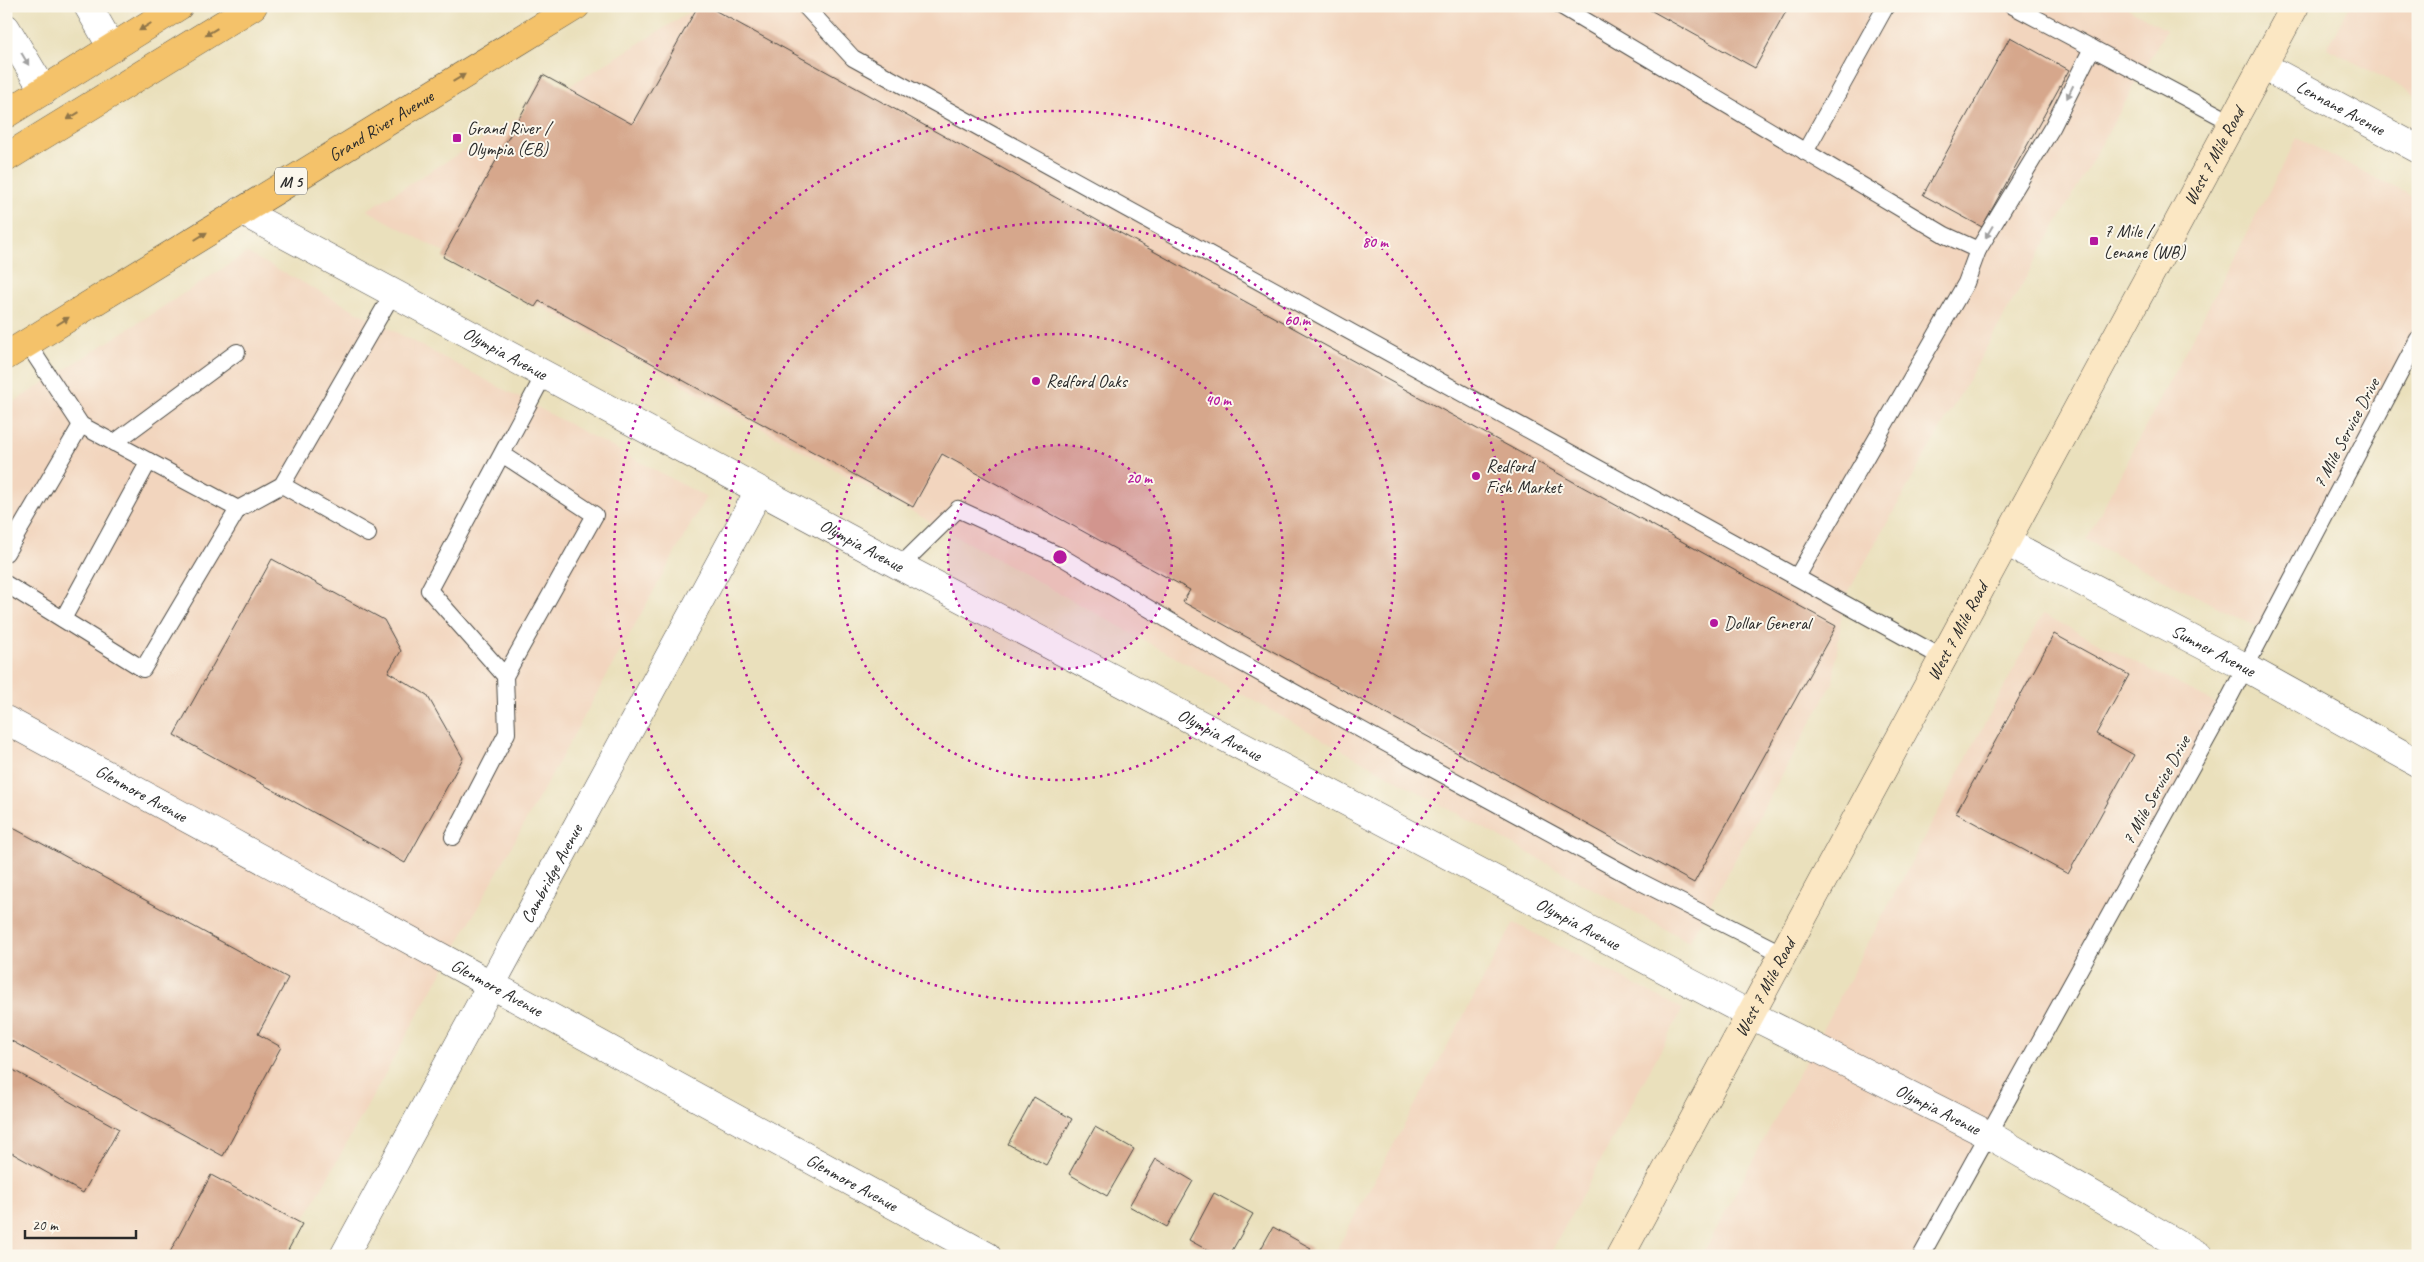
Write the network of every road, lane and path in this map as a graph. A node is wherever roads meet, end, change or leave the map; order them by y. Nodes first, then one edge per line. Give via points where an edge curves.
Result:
1 (88, 6) edge
2 (179, 6) edge
3 (253, 6) edge
4 (576, 6) edge
5 (805, 6) edge
6 (1561, 6) edge
7 (1886, 6) edge
8 (2014, 6) edge
9 (2295, 6) edge
10 (6, 28) edge
11 (112, 48) junction
12 (2092, 48) junction
13 (2263, 66) junction
14 (44, 91) junction
15 (6, 114) edge
16 (2233, 123) junction
17 (2418, 149) edge
18 (1804, 152) junction
19 (6, 158) edge
20 (241, 211) junction
21 (1978, 250) junction
22 (393, 293) junction
23 (2418, 339) edge
24 (12, 352) edge
25 (237, 352) dead end
26 (544, 375) junction
27 (81, 425) junction
28 (114, 443) junction
29 (502, 454) junction
30 (149, 461) junction
31 (282, 485) junction
32 (759, 491) junction
33 (238, 509) junction
34 (368, 534) dead end
35 (2006, 542) junction
36 (6, 553) edge
37 (900, 566) junction
38 (1797, 577) junction
39 (6, 584) edge
40 (63, 619) junction
41 (1943, 658) junction
42 (2245, 668) junction
43 (505, 676) junction
44 (6, 720) edge
45 (2418, 762) edge
46 (454, 837) dead end
47 (1783, 954) junction
48 (490, 986) junction
49 (1751, 1015) junction
50 (1989, 1135) junction
51 (344, 1256) edge
52 (987, 1256) edge
53 (1620, 1256) edge
54 (1921, 1256) edge
55 (2198, 1256) edge

1 - 11 street
2 -> 11 main road
3 -> 19 main road
20 -> 4 main road, Grand River Avenue / M 5
5 - 38 lane via 853,58
6 - 18 lane
7 - 18 lane
8 - 12 lane
9 - 13 main road, West 7 Mile Road
10 -> 14 street
11 - 14 main road
12 - 16 lane
12 -> 21 lane via 2053,126
13 - 16 main road, West 7 Mile Road
13 - 17 street, Lennane Avenue
14 - 15 main road
16 - 35 main road, West 7 Mile Road
18 - 21 lane via 1945,235
20 - 22 street, Olympia Avenue
24 -> 20 main road, Grand River Avenue / M 5
21 - 38 lane via 1966,283
22 - 26 street, Olympia Avenue
22 - 31 lane
23 - 42 lane, 7 Mile Service Drive
24 - 27 lane
25 - 28 lane
26 - 29 lane
26 - 32 street, Olympia Avenue
27 - 28 lane
27 - 36 lane
28 - 30 lane
29 - 43 lane via 429,590
29 - 43 lane via 595,515
30 - 33 lane
30 - 40 lane
31 - 33 lane
31 - 34 lane
32 - 37 street, Olympia Avenue
32 - 48 street, Cambridge Avenue
33 - 40 lane via 143,669
35 - 41 main road, West 7 Mile Road
35 - 42 street, Sumner Avenue
37 - 47 lane via 958,509 1060,556 1224,653 1426,765 1635,879
37 - 49 street, Olympia Avenue
38 - 41 lane
39 - 40 lane
41 - 47 main road, West 7 Mile Road
42 - 45 street, Sumner Avenue
42 - 50 lane, 7 Mile Service Drive
43 - 46 lane via 507,733
44 - 48 street, Glenmore Avenue via 355,908
47 - 49 main road, West 7 Mile Road
48 - 51 street, Cambridge Avenue
48 - 52 street, Glenmore Avenue
49 - 50 street, Olympia Avenue
49 - 53 main road, West 7 Mile Road
50 - 54 lane, 7 Mile Service Drive
50 - 55 street, Olympia Avenue

